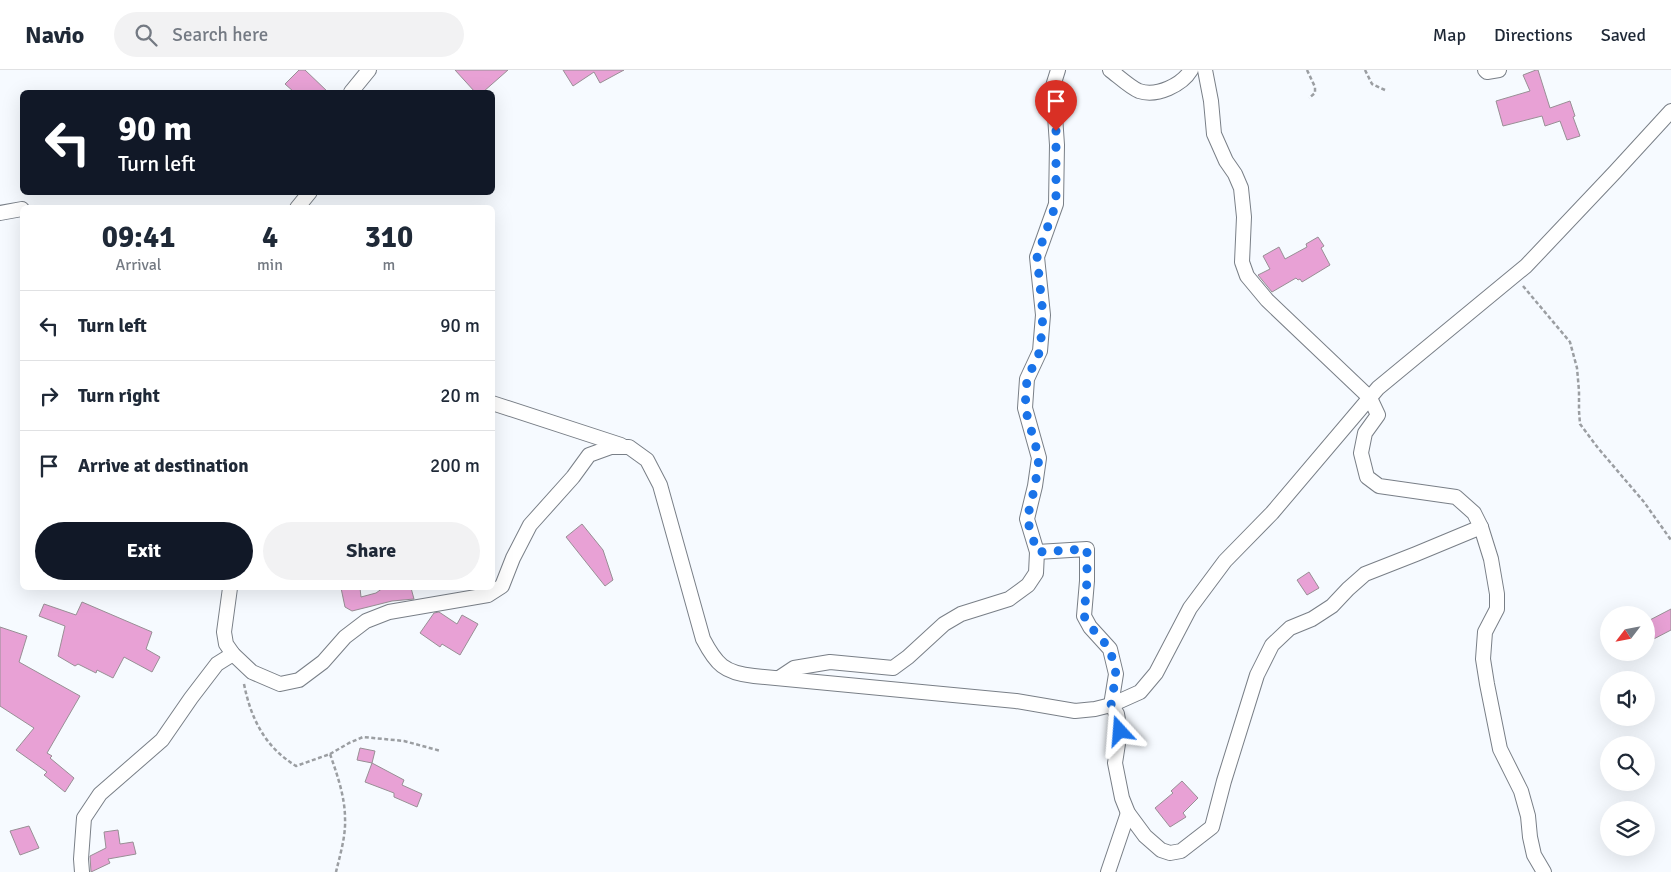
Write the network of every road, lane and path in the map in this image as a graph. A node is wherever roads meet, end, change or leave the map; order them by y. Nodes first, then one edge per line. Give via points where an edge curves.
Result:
1 (369, 70) edge
2 (1058, 70) edge
3 (1110, 70) edge
4 (1191, 70) edge
5 (1206, 70) edge
6 (1306, 70) edge
7 (1365, 70) edge
8 (1485, 70) edge
9 (1499, 70) edge
10 (353, 90) edge
11 (1385, 90) dead end
12 (1309, 98) dead end
13 (1671, 111) edge
14 (308, 195) edge
15 (299, 205) edge
16 (20, 210) edge
17 (0, 213) edge
18 (1514, 276) junction
19 (1370, 398) junction
20 (495, 404) edge
21 (629, 448) junction
22 (1481, 527) junction
23 (1671, 540) edge
24 (1037, 552) junction
25 (230, 590) edge
26 (237, 658) junction
27 (779, 678) junction
28 (1111, 705) junction
29 (441, 751) dead end
30 (330, 754) junction
31 (1128, 813) junction
32 (82, 872) edge
33 (336, 872) edge
34 (1108, 872) edge
35 (1544, 872) edge

1 - 10 street
2 - 24 street via 1053,86 1056,204 1037,256 1043,315 1040,351 1027,379 1025,408 1039,458 1027,519
3 - 4 street via 1139,91 1154,92 1175,85
5 - 19 street via 1214,134 1241,188 1244,217 1242,262 1247,276 1267,300
6 - 12 path via 1315,87
7 - 11 path via 1372,84
8 - 9 street
13 - 18 street
14 - 15 street
16 - 17 street
18 - 19 street
18 - 23 path via 1570,342 1578,368 1580,424
19 - 22 street via 1378,415 1365,433 1362,447 1367,477 1379,486 1456,497 1474,513
19 - 28 street via 1272,513 1225,561 1190,608 1156,673 1140,692
20 - 21 street
21 - 26 street via 611,447 589,455 530,525 502,586 488,595 389,612 366,621 299,680 280,684 252,672
21 - 27 street via 647,460 660,485 696,618 712,657 726,669 740,674
22 - 31 street via 1365,574 1332,606 1290,628 1272,644 1257,675 1212,827 1196,841 1181,851 1170,853 1161,850 1145,836
22 - 35 street via 1497,594 1497,609 1485,632 1482,659 1500,749 1521,791 1534,855
24 - 27 street via 1036,573 1028,585 1009,599 962,614 944,624 893,668 830,662 794,668
24 - 28 street via 1087,549 1084,616 1110,649 1116,674
25 - 26 street via 224,632 226,644
26 - 30 path via 258,728 284,759 296,766
26 - 32 street via 217,664 162,740 100,794 84,818
27 - 28 street via 1075,710
28 - 31 street via 1117,714 1120,731 1115,763
29 - 30 path via 404,741 363,737
30 - 33 path via 346,818
31 - 34 street

